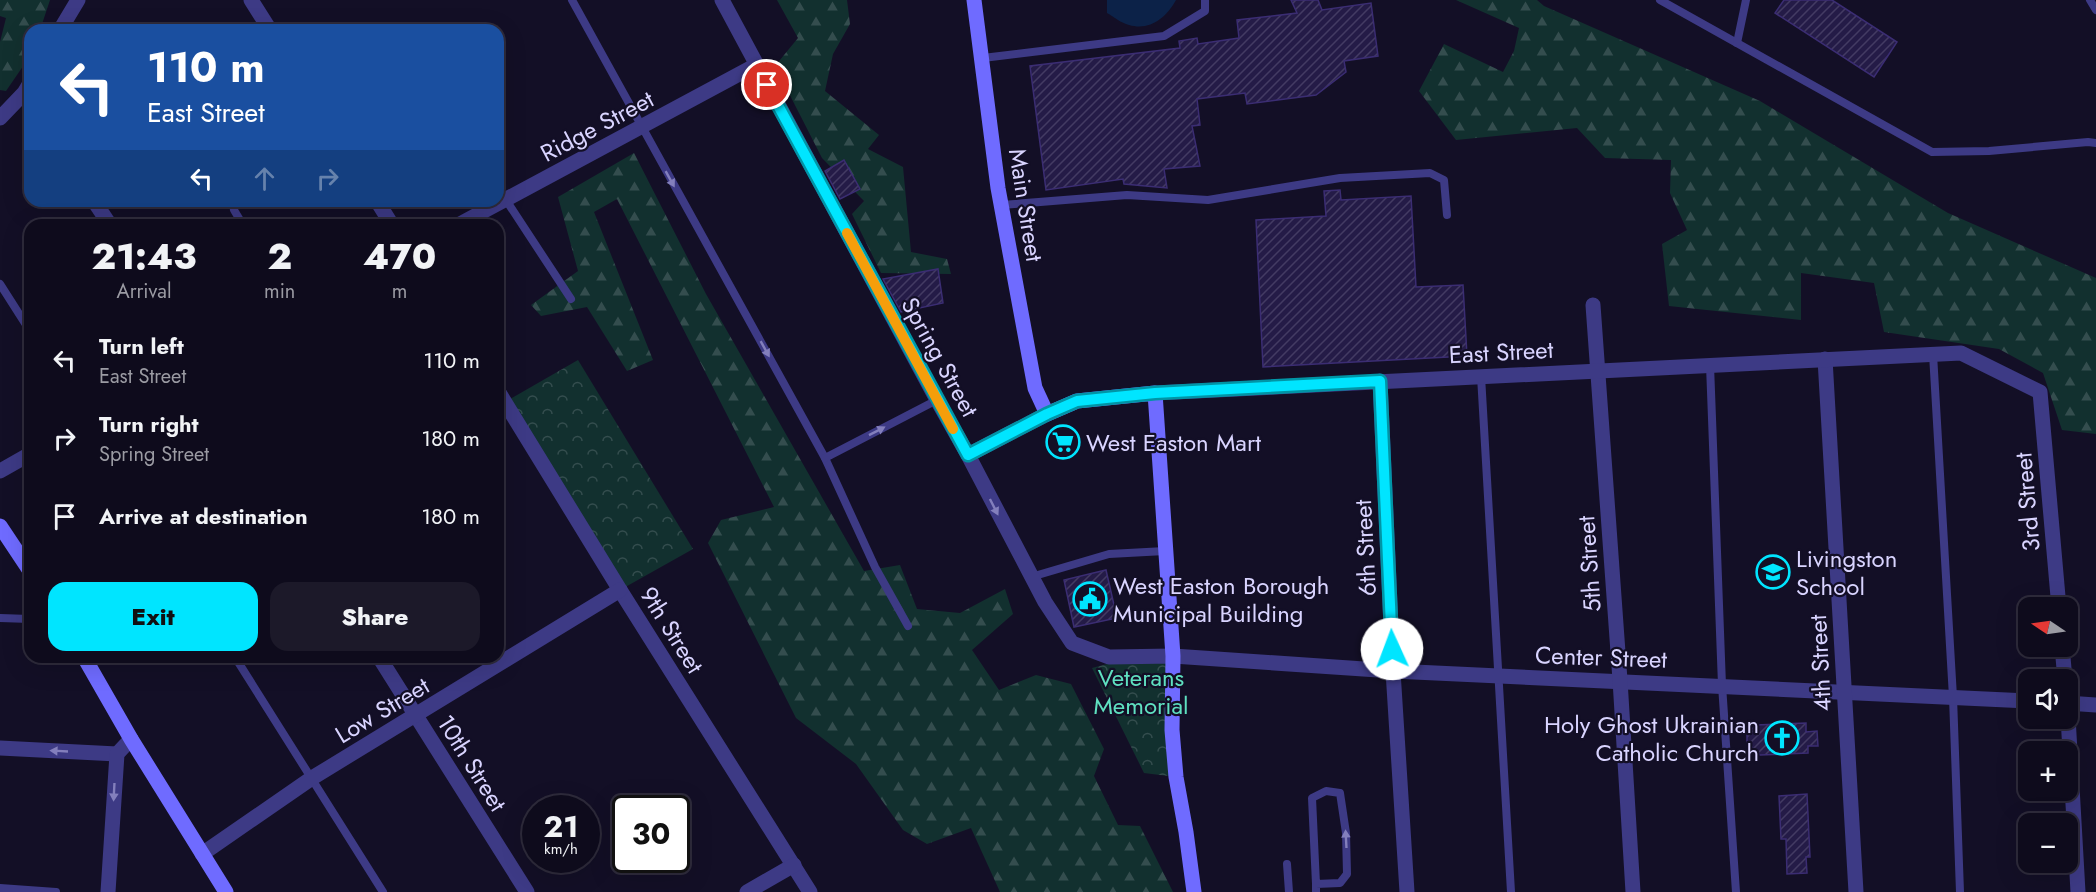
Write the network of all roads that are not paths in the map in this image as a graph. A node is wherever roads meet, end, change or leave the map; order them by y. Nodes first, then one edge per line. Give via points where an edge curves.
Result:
1 (78, 0) edge
2 (251, 0) edge
3 (572, 0) edge
4 (722, 0) edge
5 (975, 0) edge
6 (1205, 0) edge
7 (1660, 0) edge
8 (1746, 0) edge
9 (2090, 0) edge
10 (69, 8) edge
11 (2096, 10) edge
12 (62, 24) edge
13 (266, 24) edge
14 (1737, 43) junction
15 (983, 58) junction
16 (756, 65) junction
17 (24, 97) edge
18 (0, 118) edge
19 (642, 128) junction
20 (2096, 143) edge
21 (506, 200) joint
22 (1002, 205) junction
23 (493, 207) edge
24 (234, 210) dead end
25 (1447, 215) dead end
26 (239, 219) edge
27 (470, 219) edge
28 (0, 284) edge
29 (571, 299) dead end
30 (1593, 305) dead end
31 (24, 322) edge
32 (1933, 354) junction
33 (1825, 359) junction
34 (1710, 365) junction
35 (1598, 370) junction
36 (1481, 376) junction
37 (1380, 381) junction
38 (2040, 392) joint
39 (1155, 393) junction
40 (937, 400) junction
41 (504, 401) edge
42 (1047, 414) junction
43 (968, 455) junction
44 (24, 457) edge
45 (825, 458) junction
46 (0, 471) edge
47 (0, 526) edge
48 (1166, 551) junction
49 (24, 562) edge
50 (1032, 576) junction
51 (620, 590) junction
52 (2058, 597) edge
53 (0, 618) edge
54 (24, 619) edge
55 (908, 626) dead end
56 (1173, 656) junction
57 (504, 662) edge
58 (87, 663) edge
59 (240, 663) edge
60 (383, 663) edge
61 (502, 663) edge
62 (1393, 671) junction
63 (1499, 676) junction
64 (1620, 681) junction
65 (1722, 685) junction
66 (1845, 692) junction
67 (1953, 697) junction
68 (2018, 700) edge
69 (2078, 703) edge
70 (2096, 705) edge
71 (416, 716) junction
72 (2069, 729) edge
73 (131, 739) junction
74 (0, 748) edge
75 (117, 754) junction
76 (312, 778) junction
77 (202, 854) junction
78 (1287, 864) dead end
79 (794, 865) junction
80 (0, 888) edge
81 (1316, 888) edge
82 (56, 892) edge
83 (108, 892) edge
84 (226, 892) edge
85 (383, 892) edge
86 (527, 892) edge
87 (747, 892) edge
88 (810, 892) edge
89 (1194, 892) edge
90 (1289, 892) edge
91 (1407, 892) edge
92 (1511, 892) edge
93 (1633, 892) edge
94 (1736, 892) edge
95 (1856, 892) edge
96 (1960, 892) edge
97 (2078, 892) edge

1 - 10 street
2 - 13 street
3 - 19 lane
4 - 16 street, Spring Street
5 - 15 street, Main Street
6 - 15 lane via 1205,11 1164,36
7 - 14 lane
8 - 14 lane
9 - 11 lane
10 - 12 street
14 - 20 lane via 1932,152
15 - 22 street, Main Street
16 - 19 street, Ridge Street
16 - 40 street, Spring Street
17 - 18 street
19 - 21 street, Ridge Street
19 -> 45 lane
21 - 29 lane
22 - 25 lane via 1127,195 1208,200 1340,178 1430,172 1444,180
22 - 42 street, Main Street via 1035,388
23 - 27 street, Ridge Street
24 - 26 lane
28 - 31 lane
30 - 35 street, 5th Street
32 - 33 street, East Street
32 - 38 street, East Street via 1961,353
32 - 67 lane
33 - 34 street, East Street
33 - 66 street, 4th Street
34 - 35 street, East Street
34 - 65 lane
35 - 36 street, East Street
35 - 64 street, 5th Street
36 - 37 street, East Street
36 - 63 lane
37 - 39 street, East Street
37 - 62 street, 6th Street
38 - 52 street, 3rd Street
39 - 42 street, East Street via 1077,401
39 - 48 street
40 - 43 street, Spring Street
45 -> 40 lane
41 - 51 street, 9th Street
42 - 43 street, East Street
43 -> 50 street, Spring Street
44 - 46 street
45 - 55 lane via 875,567
47 - 49 street
48 - 50 lane via 1109,554
48 - 56 street
50 - 56 street, Spring Street via 1072,644 1109,657
51 - 57 street, Low Street
51 - 79 street, 9th Street
53 - 54 lane
56 - 62 street, Center Street
56 - 89 street via 1176,777
58 - 73 street
59 - 76 lane
60 - 71 street, 10th Street
61 - 71 street, Low Street
62 - 63 street, Center Street
62 - 91 street, 6th Street
63 - 64 street, Center Street
63 - 92 lane
64 - 65 street, Center Street
64 - 93 street, 5th Street
65 - 66 street, Center Street
65 - 94 lane
66 - 67 street, Center Street
66 - 95 street, 4th Street
67 - 68 street, Center Street
67 - 96 lane
69 - 70 street
71 - 76 street, Low Street
71 - 86 street, 10th Street
72 - 97 street
73 - 75 street
73 - 77 street
75 -> 74 street
75 -> 83 street
76 - 77 street, Low Street
76 - 85 lane
77 - 84 street
78 - 90 lane
79 - 87 street
79 - 88 street, 9th Street
80 - 82 lane
81 -> 81 lane via 1340,883 1347,874 1340,793 1326,791 1312,798

